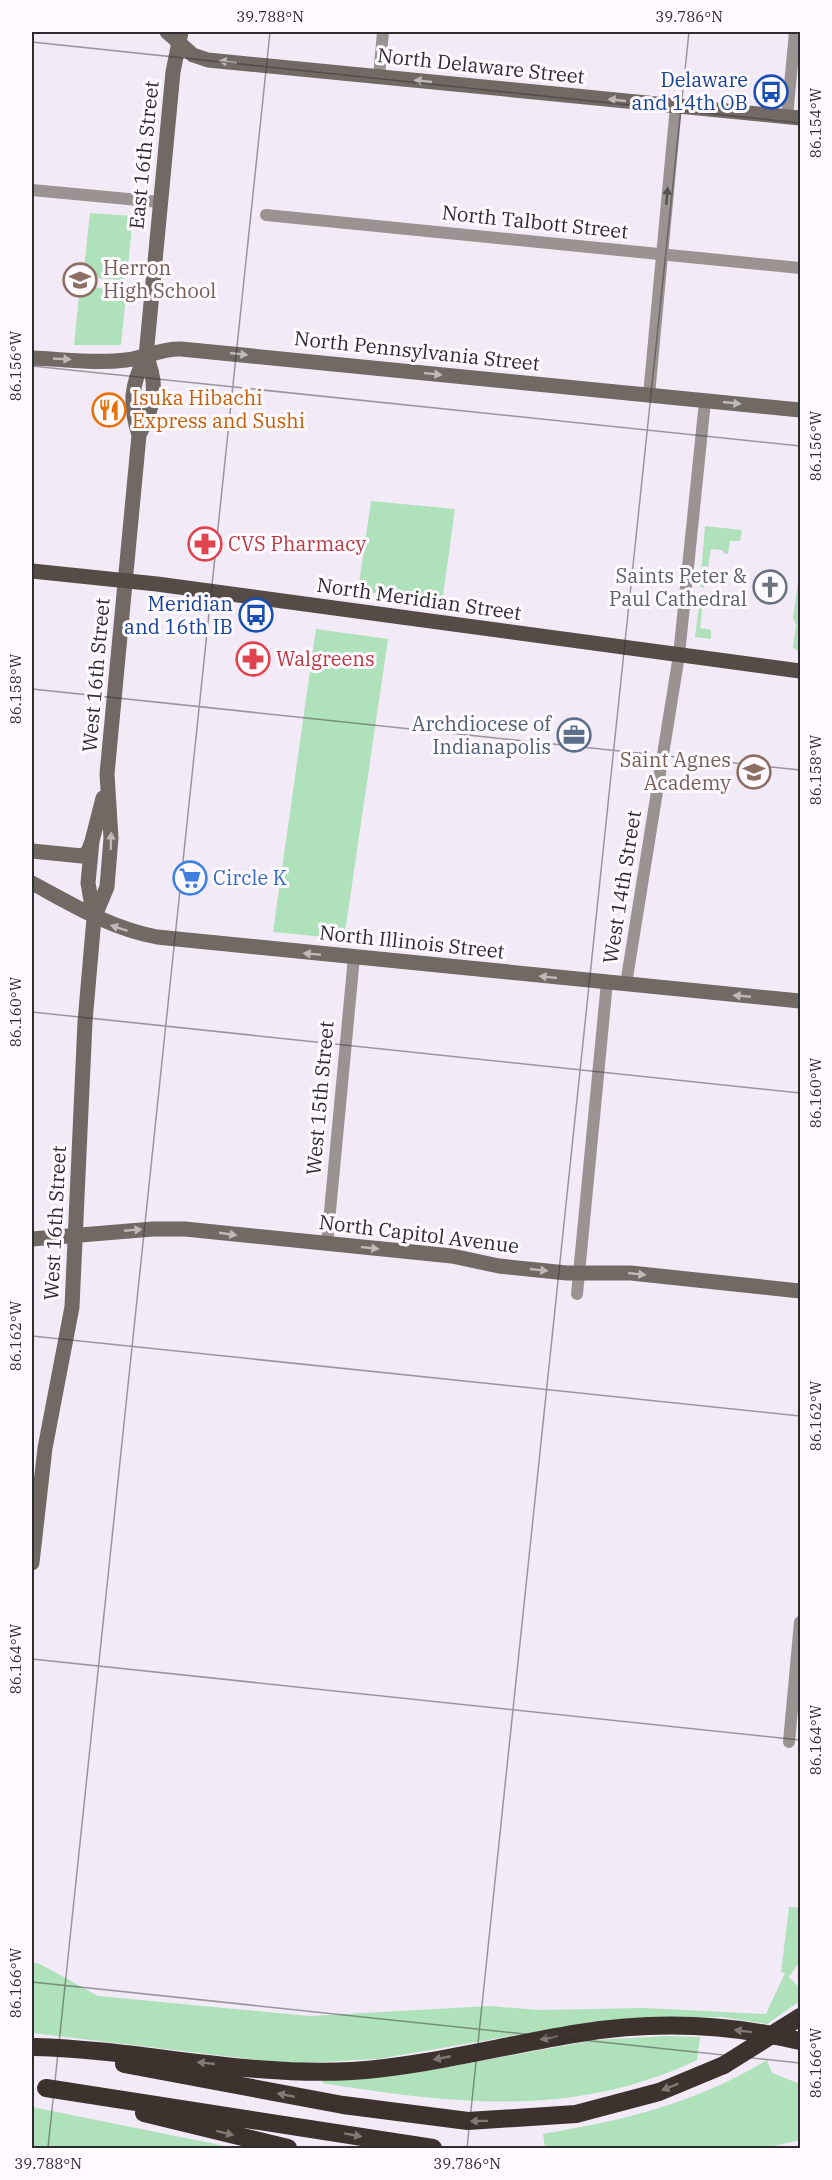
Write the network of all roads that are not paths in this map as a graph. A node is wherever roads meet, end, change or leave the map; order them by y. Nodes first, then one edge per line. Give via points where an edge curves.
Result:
1 (166, 32) edge
2 (383, 32) edge
3 (795, 32) edge
4 (180, 37) edge
5 (379, 76) junction
6 (676, 106) junction
7 (794, 118) edge
8 (32, 190) edge
9 (160, 202) junction
10 (266, 215) dead end
11 (662, 254) junction
12 (801, 268) edge
13 (146, 356) junction
14 (32, 358) edge
15 (649, 395) junction
16 (705, 401) junction
17 (801, 410) edge
18 (32, 571) edge
19 (126, 581) junction
20 (679, 655) junction
21 (801, 671) edge
22 (107, 774) junction
23 (93, 841) junction
24 (32, 851) edge
25 (32, 883) edge
26 (94, 918) junction
27 (354, 957) junction
28 (607, 982) junction
29 (626, 984) junction
30 (801, 1001) edge
31 (78, 1235) junction
32 (32, 1239) edge
33 (327, 1243) junction
34 (579, 1274) junction
35 (801, 1291) edge
36 (577, 1294) dead end
37 (32, 1563) edge
38 (801, 1622) edge
39 (789, 1742) dead end
40 (801, 2018) edge
41 (801, 2041) edge
42 (33, 2047) edge
43 (39, 2087) edge
44 (288, 2148) edge
45 (433, 2148) edge

1 - 4 main road, North Delaware Street
2 - 5 street
3 - 7 street
5 -> 4 main road, North Delaware Street via 208,60 193,55
4 - 9 main road, East 16th Street
6 -> 5 main road, North Delaware Street
6 - 7 main road, North Delaware Street
11 -> 6 street
8 - 9 street
9 - 13 main road, East 16th Street
10 - 11 street, North Talbott Street
11 - 12 street, North Talbott Street
11 - 15 street
14 -> 13 main road, North Pennsylvania Street via 118,361
13 -> 15 main road, North Pennsylvania Street via 162,349 181,349
13 - 19 main road, East 16th Street via 135,376 132,412 139,435
15 - 16 main road, North Pennsylvania Street
16 -> 17 main road, North Pennsylvania Street
16 - 20 street, West 14th Street
18 - 19 main road, North Meridian Street
19 - 20 main road, North Meridian Street
19 - 22 main road, West 16th Street
20 - 21 main road, North Meridian Street
20 - 29 street, West 14th Street
22 - 23 main road, West 16th Street
26 -> 22 main road, West 16th Street via 107,887 111,838
23 - 24 main road via 82,855
23 - 26 main road, West 16th Street via 88,883
25 - 26 main road, North Illinois Street
27 -> 26 main road, North Illinois Street via 166,939
26 - 31 main road, West 16th Street via 85,1030
28 -> 27 main road, North Illinois Street
27 - 33 street, West 15th Street
28 - 29 main road, North Illinois Street
28 - 34 street, West 14th Street
30 -> 29 main road, North Illinois Street
31 - 32 main road, North Capitol Avenue
31 -> 33 main road, North Capitol Avenue via 169,1228
31 - 37 main road, West 16th Street via 71,1318 45,1448
33 -> 34 main road, North Capitol Avenue
34 -> 35 main road, North Capitol Avenue via 631,1273
34 - 36 street, West 14th Street
38 - 39 street
40 -> 42 highway, bridge via 724,2065 659,2092 576,2115 468,2121 342,2105
41 -> 42 highway via 710,2028 620,2028 390,2067 327,2071 251,2068 86,2048
43 -> 44 highway
43 -> 45 highway

